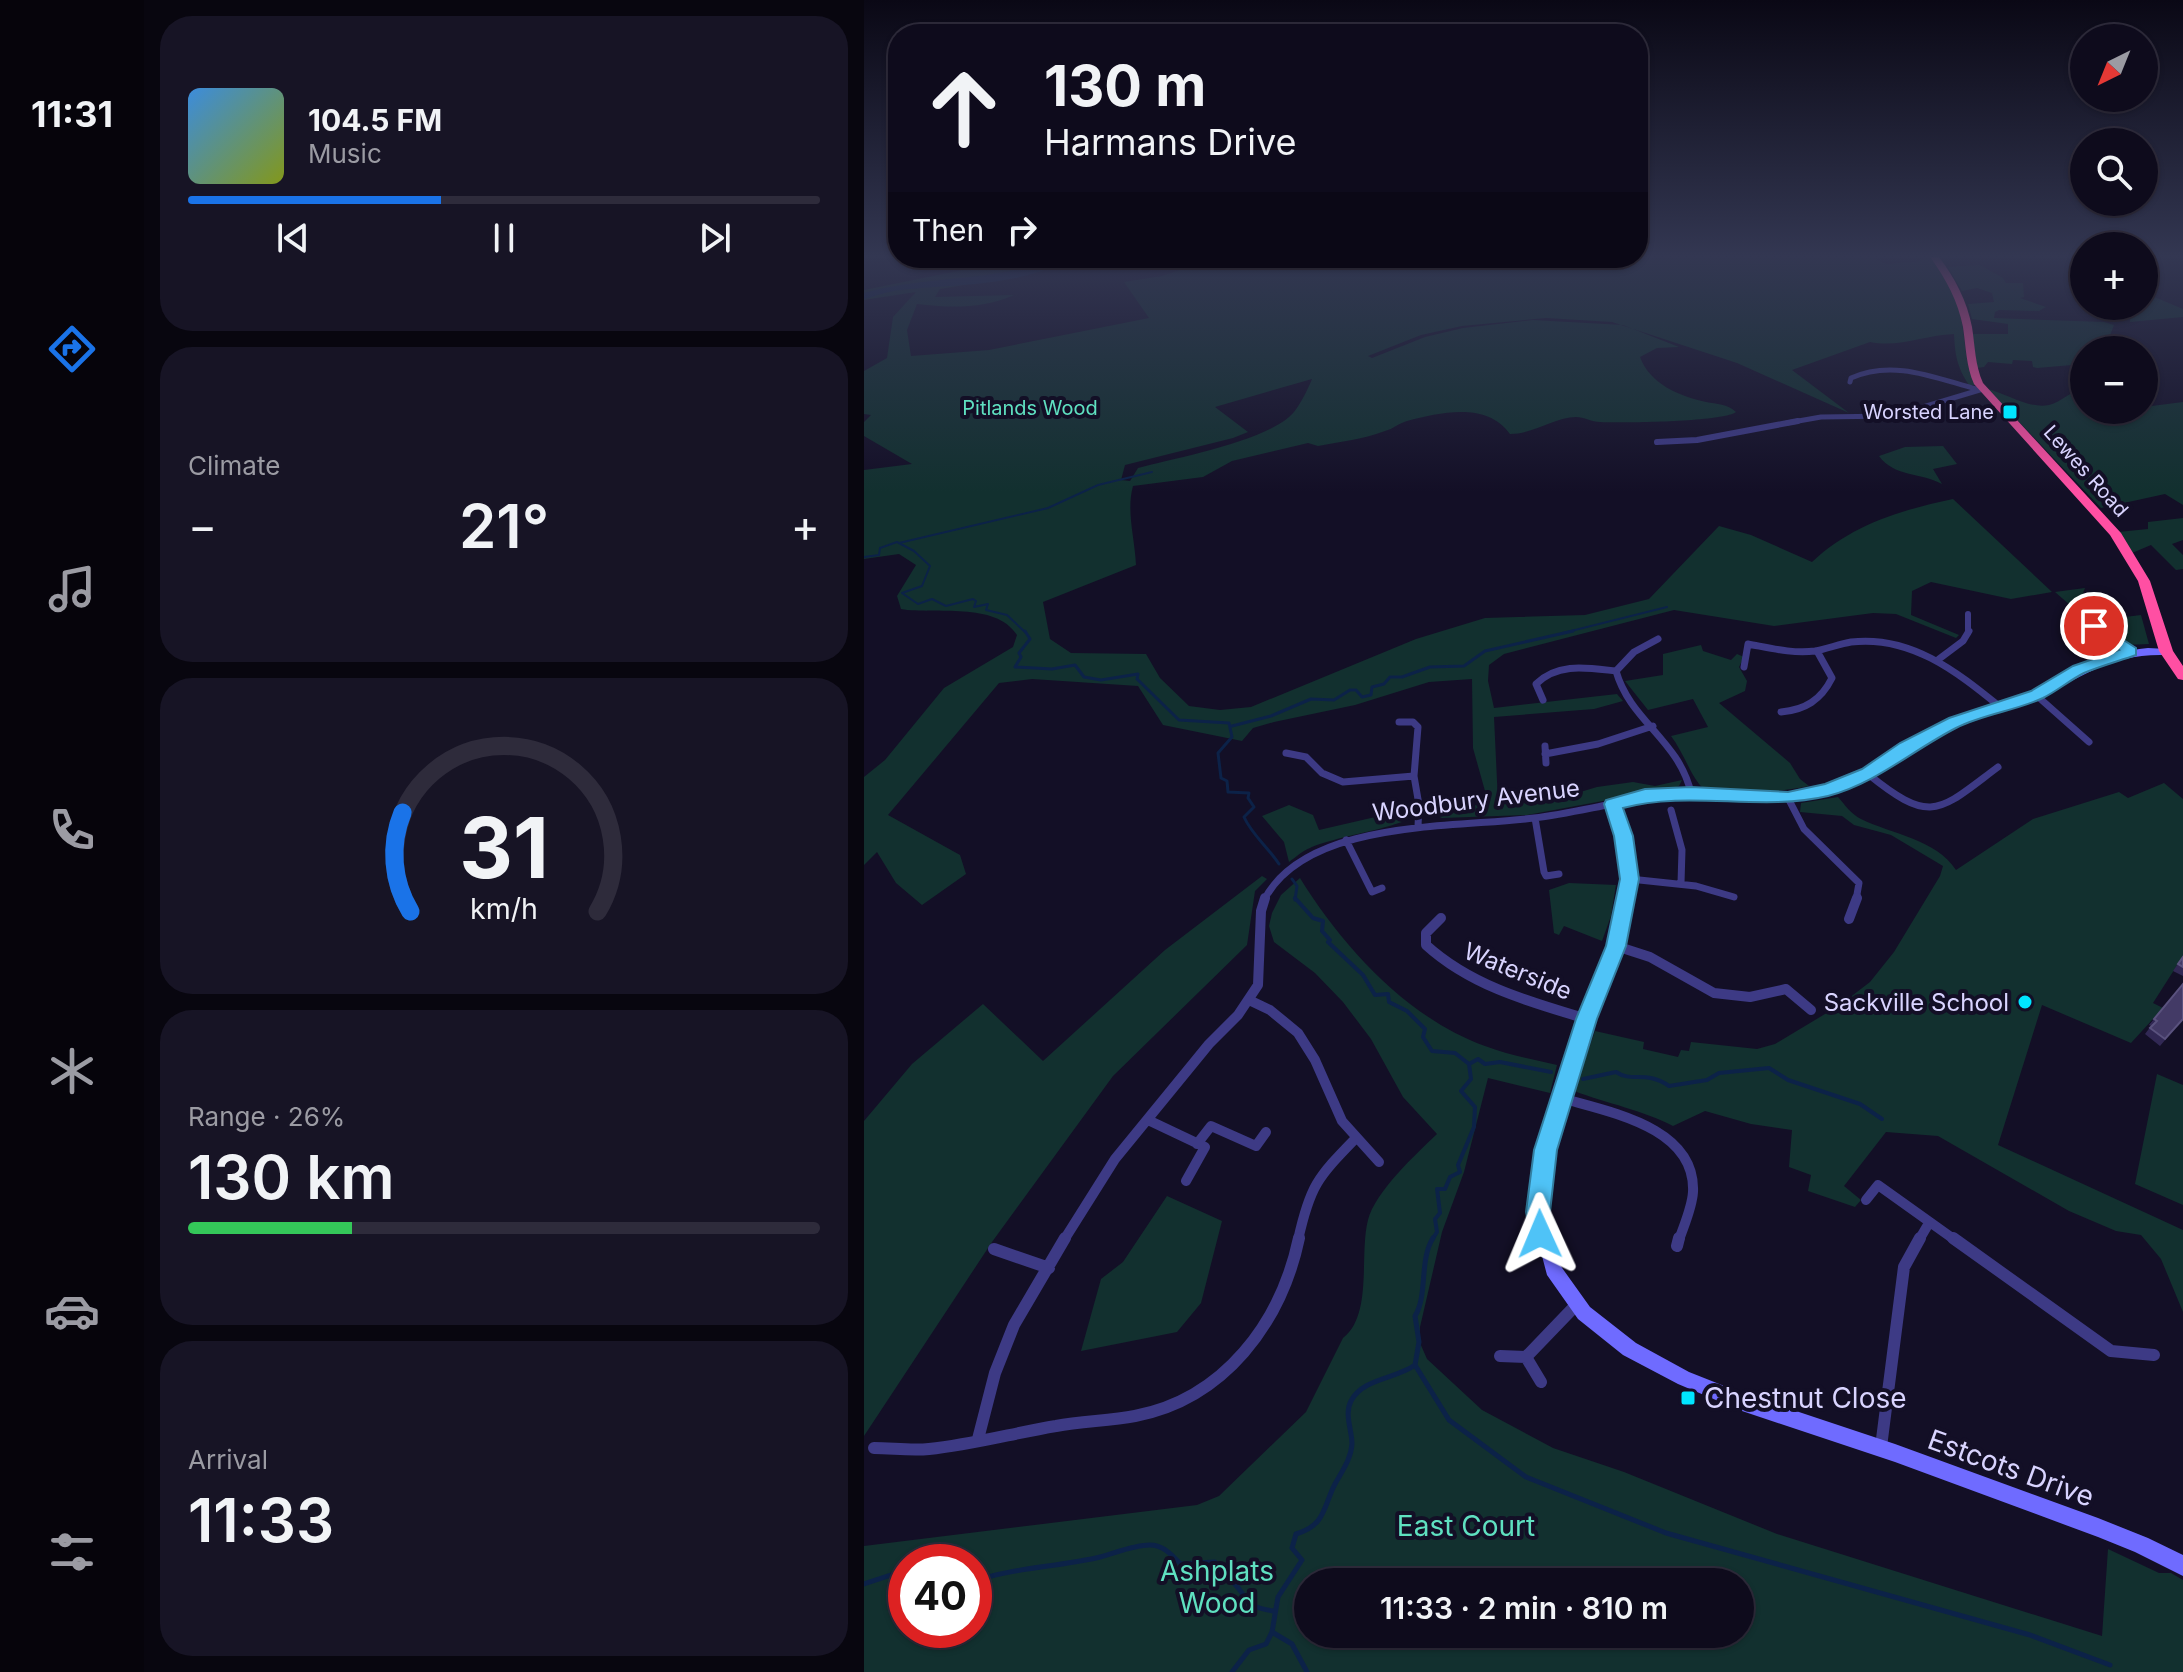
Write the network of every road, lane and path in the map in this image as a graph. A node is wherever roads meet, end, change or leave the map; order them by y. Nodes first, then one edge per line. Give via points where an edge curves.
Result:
1 (1968, 335) edge
2 (1850, 382) dead end
3 (1980, 390) junction
4 (1657, 442) dead end
5 (1968, 614) dead end
6 (2095, 624) dead end
7 (1658, 639) dead end
8 (1817, 651) junction
9 (2130, 651) junction
10 (2167, 652) junction
11 (1939, 659) junction
12 (1744, 667) dead end
13 (1616, 671) junction
14 (2183, 676) edge
15 (2036, 695) junction
16 (1543, 700) dead end
17 (1999, 706) junction
18 (1781, 712) dead end
19 (1399, 722) dead end
20 (1653, 726) junction
21 (2089, 742) dead end
22 (1286, 753) dead end
23 (1546, 755) dead end
24 (1998, 767) dead end
25 (1868, 774) junction
26 (1414, 776) junction
27 (1691, 793) junction
28 (1788, 798) junction
29 (1612, 804) junction
30 (1671, 810) dead end
31 (1535, 818) junction
32 (1418, 826) junction
33 (1346, 840) junction
34 (1559, 874) dead end
35 (1630, 879) junction
36 (1681, 883) junction
37 (1382, 888) dead end
38 (1734, 897) dead end
39 (1441, 918) dead end
40 (1849, 919) dead end
41 (1616, 946) junction
42 (1249, 1000) junction
43 (1811, 1010) dead end
44 (1587, 1019) junction
45 (1561, 1098) junction
46 (1148, 1120) junction
47 (1266, 1132) dead end
48 (1355, 1139) junction
49 (1197, 1144) junction
50 (1379, 1162) dead end
51 (1186, 1181) dead end
52 (1866, 1200) dead end
53 (1929, 1223) junction
54 (1677, 1246) dead end
55 (994, 1249) dead end
56 (1049, 1268) junction
57 (1577, 1304) junction
58 (2154, 1355) dead end
59 (1500, 1356) dead end
60 (1526, 1357) junction
61 (1541, 1382) dead end
62 (978, 1439) junction
63 (874, 1448) dead end
64 (1881, 1448) junction
65 (2183, 1566) edge

1 - 3 highway, Lewes Road
2 - 3 street via 1857,373 1900,367
3 - 4 street via 1893,416 1821,417 1697,440
3 - 10 highway, Lewes Road via 2115,533 2144,581
5 - 11 street via 1969,636
6 - 9 street
7 - 13 street via 1638,647
8 - 11 street via 1852,642 1882,642
8 - 12 street via 1748,644
8 - 18 street via 1832,678 1826,694 1797,712
9 - 10 street, Woodbury Avenue
9 - 15 street, Woodbury Avenue via 2079,670
10 - 14 highway, Lewes Road
11 - 17 street
13 - 16 street via 1580,668 1544,675 1536,684
13 - 20 street via 1624,694
15 - 17 street, Woodbury Avenue
15 - 21 street
17 - 25 street, Woodbury Avenue via 1918,741
19 - 26 street via 1418,727
20 - 23 street
20 - 27 street via 1688,773
22 - 26 street via 1306,757 1322,773 1343,782
24 - 25 street via 1952,803 1937,808 1893,795
25 - 28 street, Woodbury Avenue
26 - 32 street
27 - 28 street, Woodbury Avenue
27 - 29 street, Woodbury Avenue via 1645,795
28 - 40 street via 1804,829 1859,883
29 - 31 street, Woodbury Avenue
29 - 35 street
30 - 36 street via 1682,850
31 - 32 street, Woodbury Avenue
31 - 34 street via 1544,872
32 - 33 street, Woodbury Avenue
33 - 37 street via 1372,892
33 - 42 street, Woodbury Avenue via 1296,866 1265,897 1258,985
35 - 36 street
35 - 41 street, Estcots Drive
36 - 38 street
39 - 44 street, Waterside via 1426,933 1426,945 1440,960 1510,993
41 - 43 street via 1650,957 1714,993 1750,997 1786,989
41 - 44 street, Estcots Drive
42 - 46 street, Woodbury Avenue
42 - 48 street via 1286,1019 1305,1040
44 - 45 street, Estcots Drive
45 - 54 street via 1653,1129 1676,1146 1691,1170 1693,1191
45 - 57 street, Estcots Drive via 1545,1150 1538,1212 1546,1255
46 - 49 street
46 - 56 street, Woodbury Avenue via 1090,1196
47 - 49 street via 1256,1146 1211,1126
48 - 50 street
48 - 62 street via 1323,1172 1307,1199 1293,1265 1272,1316 1239,1360 1216,1380 1192,1397 1136,1416
49 - 51 street via 1205,1147
52 - 53 street via 1878,1185
53 - 58 street via 2111,1351
53 - 64 street via 1904,1267
55 - 56 street
56 - 62 street, Woodbury Avenue via 1014,1325
57 - 60 street
57 - 64 street, Estcots Drive via 1631,1352 1682,1379
59 - 60 street
60 - 61 street
62 - 63 street via 929,1449
64 - 65 street, Estcots Drive via 2114,1533

